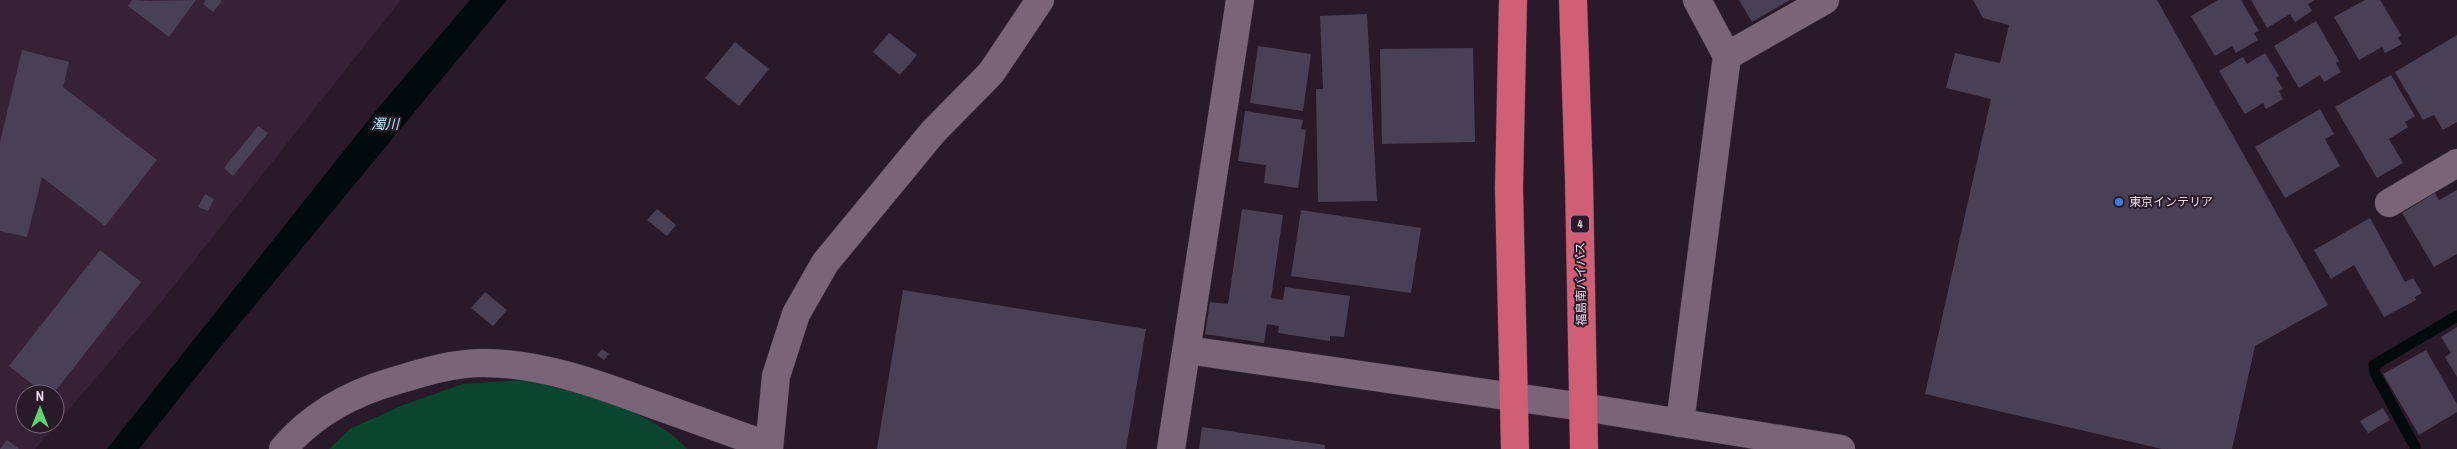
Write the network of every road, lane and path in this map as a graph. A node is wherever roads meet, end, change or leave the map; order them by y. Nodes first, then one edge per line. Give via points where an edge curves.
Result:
1 (1040, 0) edge
2 (1240, 0) edge
3 (1513, 0) edge
4 (1572, 0) edge
5 (1697, 0) edge
6 (1825, 0) edge
7 (1727, 56) junction
8 (2457, 164) edge
9 (2389, 203) dead end
10 (1188, 350) junction
11 (1513, 397) junction
12 (1583, 407) junction
13 (1680, 423) junction
14 (769, 448) edge
15 (283, 449) edge
16 (1171, 449) edge
17 (1515, 449) edge
18 (1584, 449) edge
19 (1842, 449) edge

1 - 14 street via 991,73 933,132 825,263 796,314 776,376
2 - 10 street
3 - 11 highway via 1509,188
4 - 12 highway, 福島南バイパス / 4
5 - 7 street
6 - 7 street
7 - 13 street
8 - 9 street
10 - 11 street
10 - 16 street
11 - 12 street
11 - 17 highway
12 - 13 street
12 - 18 highway, 福島南バイパス / 4
13 - 19 street
14 - 15 street via 608,388 538,368 483,363 436,368 367,389 330,408 295,434

